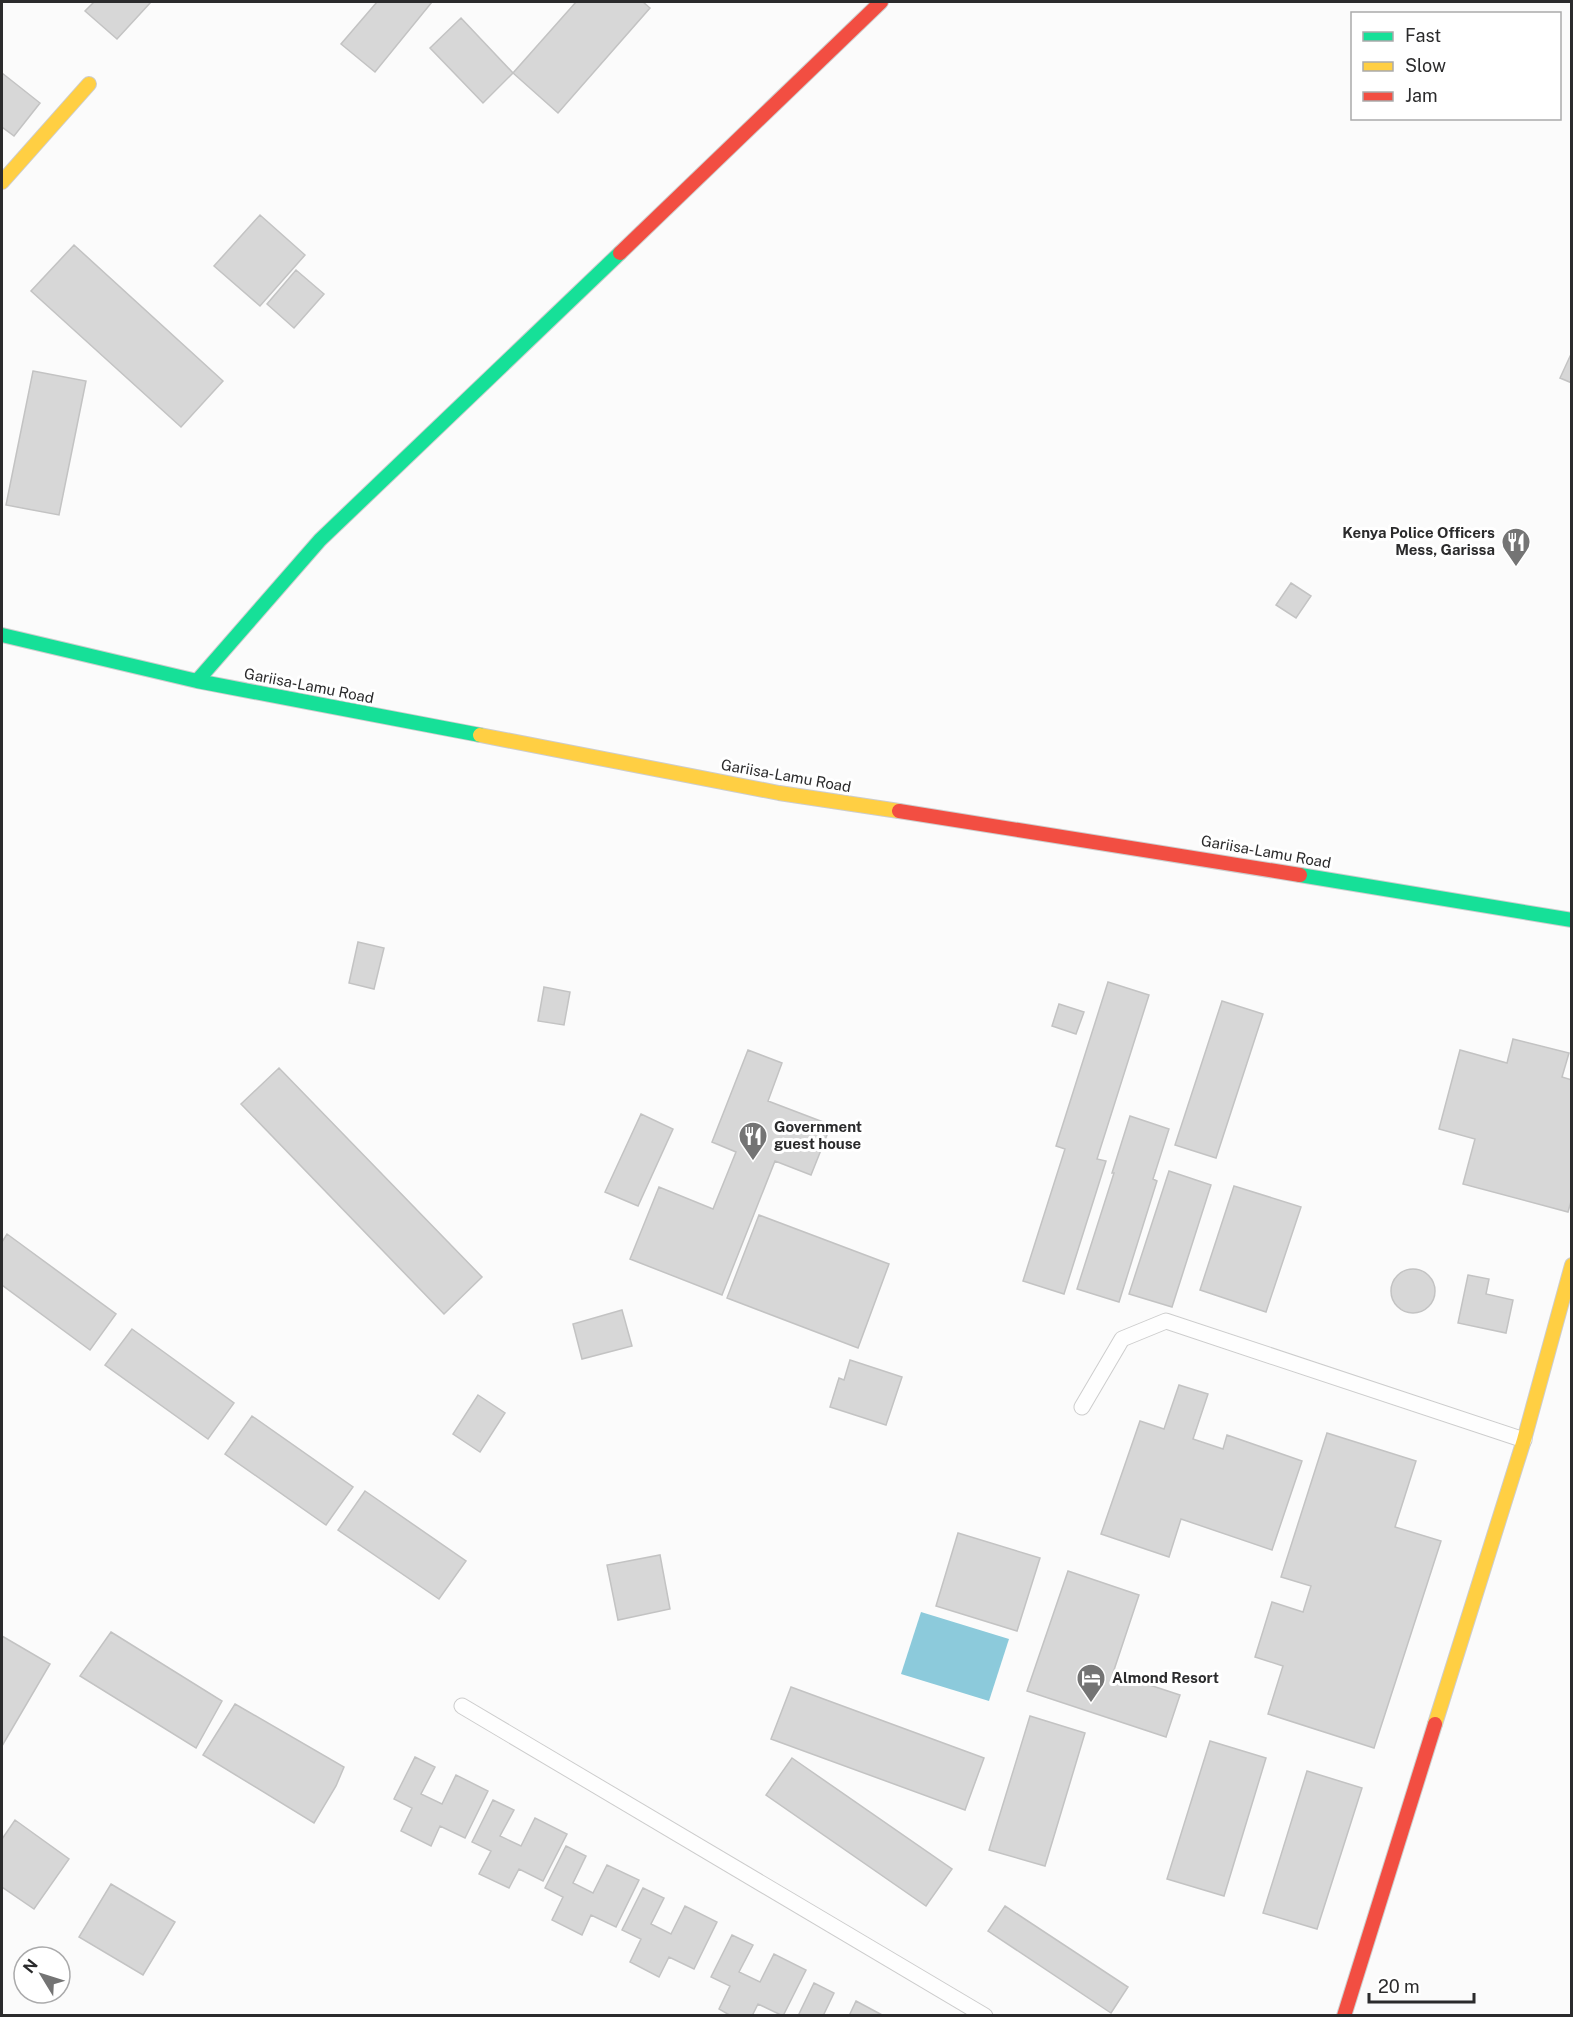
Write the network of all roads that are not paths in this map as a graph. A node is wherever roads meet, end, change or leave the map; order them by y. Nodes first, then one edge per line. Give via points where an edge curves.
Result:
1 (881, 2) edge
2 (89, 84) dead end
3 (2, 182) edge
4 (2, 634) edge
5 (197, 681) junction
6 (1572, 921) edge
7 (1572, 1265) edge
8 (1082, 1407) dead end
9 (1524, 1440) junction
10 (462, 1706) dead end
11 (985, 2016) edge
12 (1344, 2016) edge

1 - 5 street via 320,540
2 - 3 street
4 - 5 street, Gariisa-Lamu Road
5 - 6 street, Gariisa-Lamu Road via 779,793 1108,843
7 - 9 street
8 - 9 lane via 1122,1339 1166,1321
9 - 12 street
10 - 11 lane

